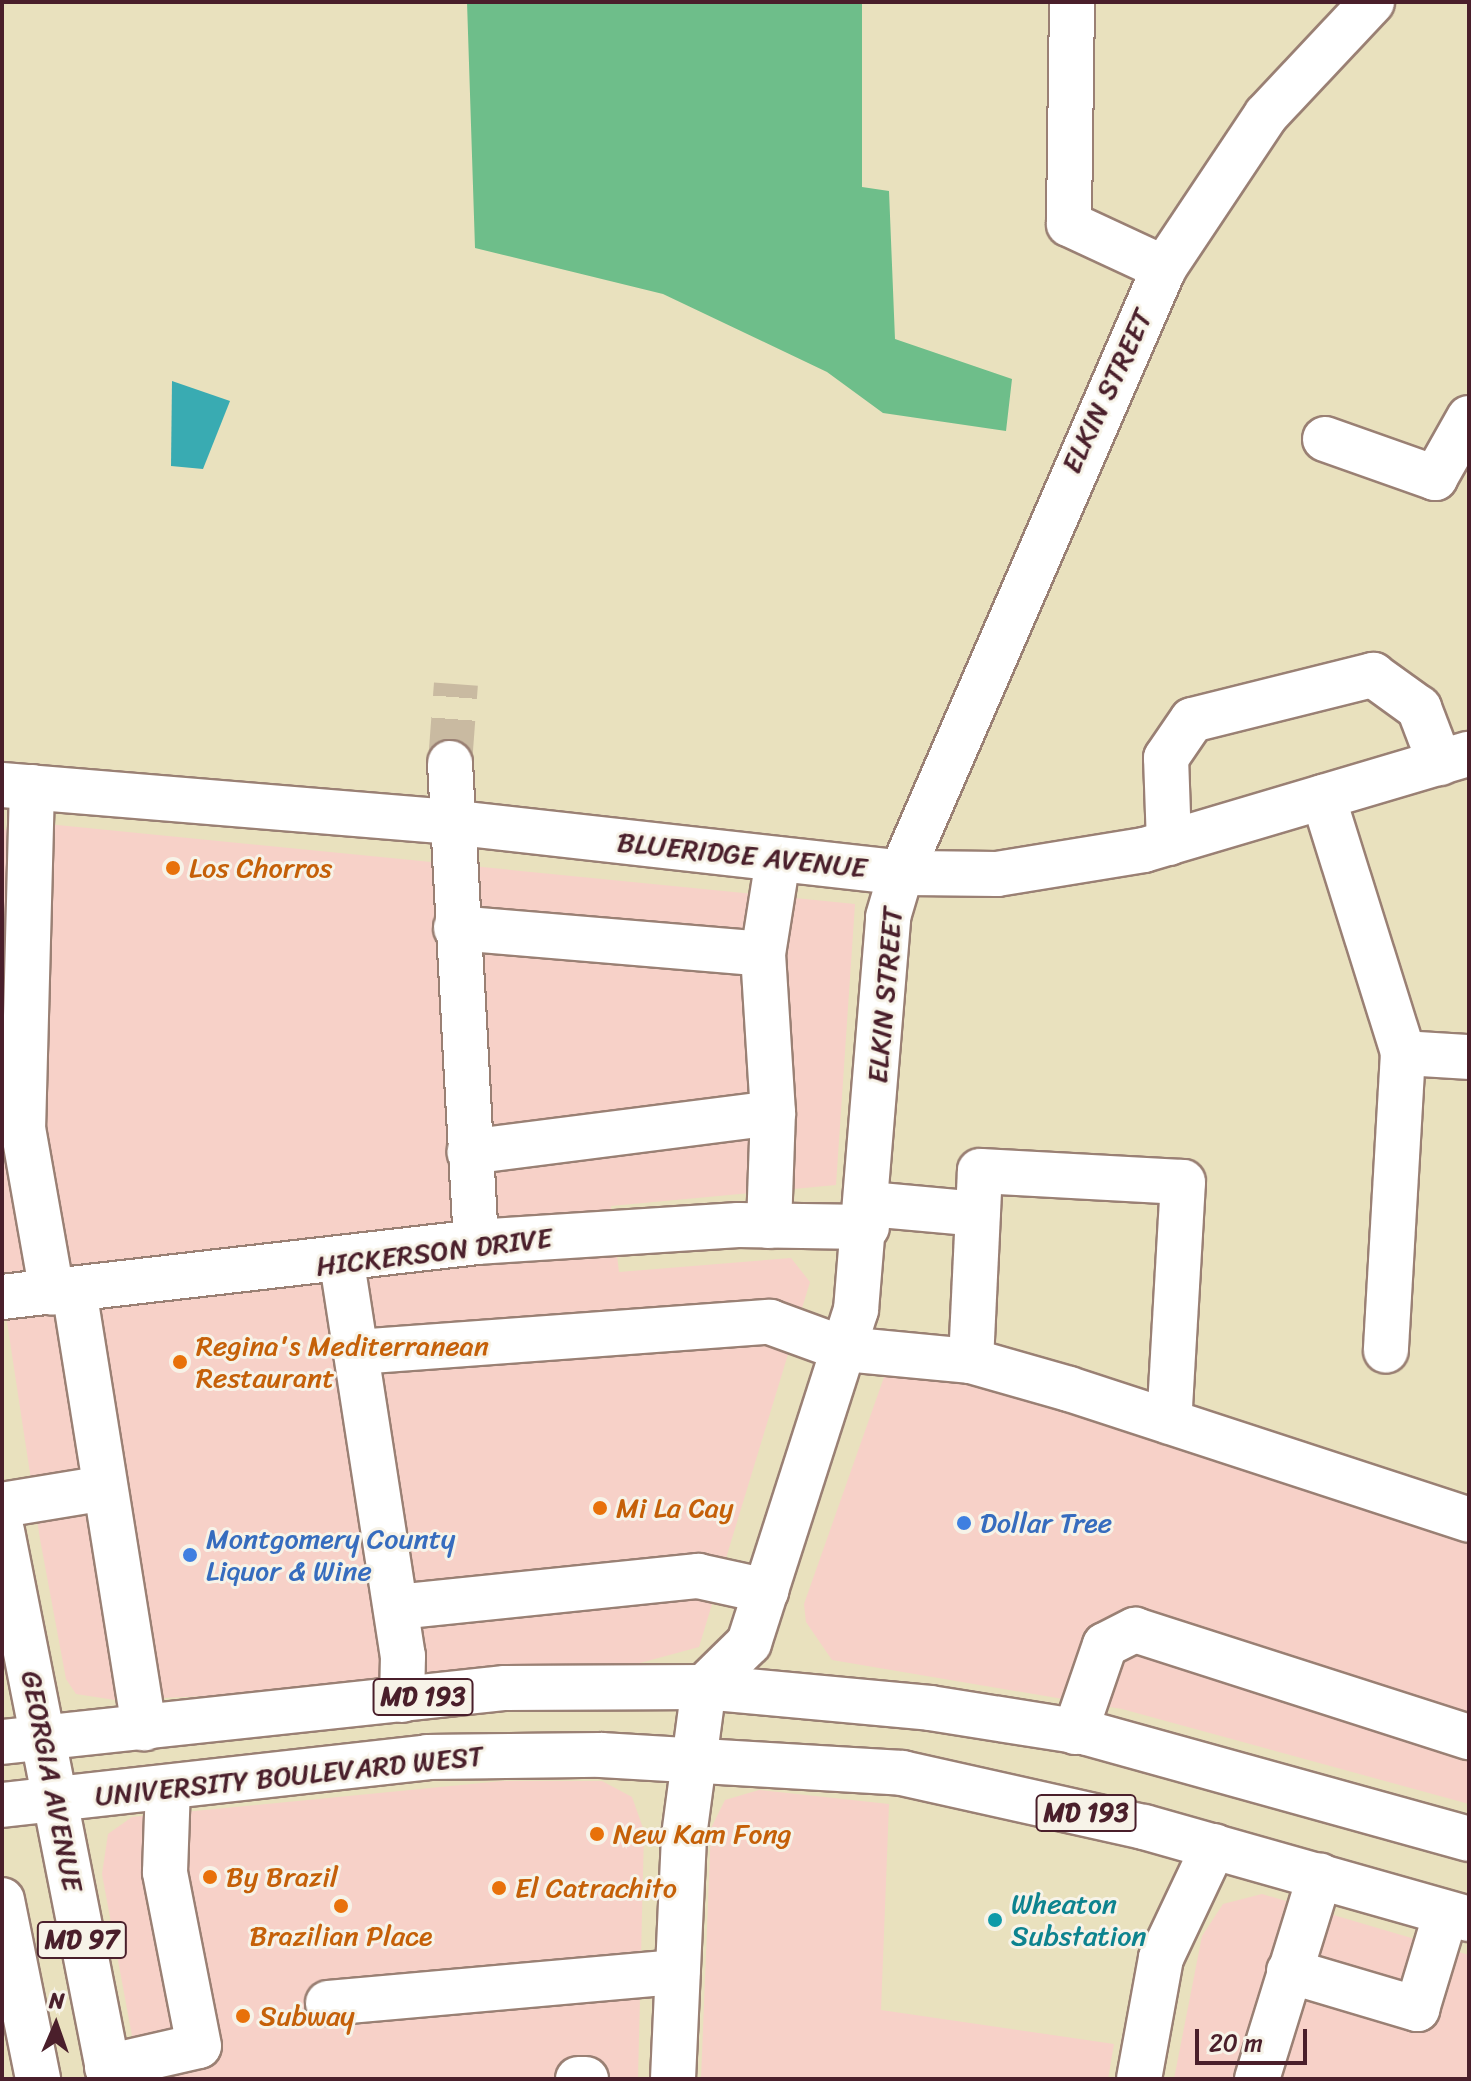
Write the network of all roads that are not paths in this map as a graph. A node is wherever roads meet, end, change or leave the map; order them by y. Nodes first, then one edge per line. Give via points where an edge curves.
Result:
1 (1072, 2) edge
2 (1372, 2) edge
3 (1164, 268) junction
4 (1469, 418) edge
5 (1325, 439) dead end
6 (1455, 758) edge
7 (450, 763) tunnel mouth
8 (17, 786) edge
9 (1323, 797) junction
10 (449, 822) junction
11 (1169, 843) junction
12 (778, 859) junction
13 (901, 873) junction
14 (456, 928) junction
15 (763, 954) junction
16 (1403, 1053) junction
17 (1469, 1057) edge
18 (773, 1113) junction
19 (12, 1128) edge
20 (469, 1152) junction
21 (978, 1214) junction
22 (868, 1216) junction
23 (769, 1226) junction
24 (476, 1242) junction
25 (342, 1263) junction
26 (63, 1291) junction
27 (2, 1297) edge
28 (844, 1349) junction
29 (1386, 1351) dead end
30 (357, 1352) junction
31 (971, 1361) junction
32 (1169, 1422) junction
33 (105, 1488) junction
34 (2, 1505) edge
35 (1469, 1520) edge
36 (2, 1531) edge
37 (766, 1591) junction
38 (397, 1607) junction
39 (704, 1687) junction
40 (402, 1700) junction
41 (144, 1728) junction
42 (1075, 1732) junction
43 (1469, 1737) edge
44 (45, 1738) junction
45 (2, 1742) edge
46 (694, 1758) junction
47 (168, 1787) junction
48 (56, 1800) junction
49 (2, 1805) edge
50 (1469, 1839) edge
51 (1214, 1846) junction
52 (1320, 1876) junction
53 (3, 1910) edge
54 (1457, 1916) edge
55 (1289, 1971) junction
56 (678, 1972) junction
57 (328, 2003) dead end
58 (13, 2008) edge
59 (109, 2073) edge
60 (38, 2079) edge
61 (578, 2079) edge
62 (586, 2079) edge
63 (673, 2079) edge
64 (1139, 2079) edge
65 (1257, 2079) edge

1 - 3 street via 1069,224
2 - 3 street, ELKIN STREET via 1266,115
3 - 13 street, ELKIN STREET
4 - 5 street via 1435,478
6 - 9 street, BLUERIDGE AVENUE
6 - 11 street via 1419,708 1373,675 1192,720 1166,758
7 - 10 street
8 - 10 street, BLUERIDGE AVENUE
8 - 19 street
9 - 11 street, BLUERIDGE AVENUE
9 - 16 street
10 - 12 street, BLUERIDGE AVENUE
10 - 14 street
11 - 13 street, BLUERIDGE AVENUE via 997,874
12 - 13 street, BLUERIDGE AVENUE
12 - 15 street
13 - 22 street, ELKIN STREET via 888,917
14 - 15 street
14 - 20 street
15 - 18 street
16 - 17 street
16 - 29 street
18 - 20 street
18 - 23 street
19 - 26 street
20 - 24 street
21 - 22 street, HICKERSON DRIVE
21 - 31 street
21 - 32 street via 980,1171 1183,1182
22 - 23 street, HICKERSON DRIVE
22 - 28 street, ELKIN STREET
23 - 24 street, HICKERSON DRIVE
24 - 25 street, HICKERSON DRIVE
25 - 26 street, HICKERSON DRIVE
25 - 30 street
26 - 27 street, HICKERSON DRIVE
26 - 33 street
28 - 30 street via 770,1322
28 - 31 street
28 - 37 street, ELKIN STREET
30 - 38 street
31 - 32 street
32 - 35 street
33 - 34 street
33 - 41 street
36 - 44 street, GEORGIA AVENUE / MD 97
37 - 38 street via 698,1576
37 - 39 street, ELKIN STREET via 749,1643
38 - 40 street
39 - 40 street, MD 193 via 505,1688
39 - 42 street, MD 193 via 930,1708
39 - 46 street
40 - 41 street, MD 193
41 - 44 street, MD 193
42 - 43 street via 1105,1645 1135,1630
42 - 50 street, MD 193 via 1247,1772
44 - 45 street, MD 193
44 - 48 street, GEORGIA AVENUE / MD 97
46 - 47 street, UNIVERSITY BOULEVARD WEST / MD 193 via 427,1757
46 - 51 street, UNIVERSITY BOULEVARD WEST / MD 193 via 902,1773
46 - 56 street
47 - 48 street, UNIVERSITY BOULEVARD WEST / MD 193
47 - 59 street via 165,1872 199,2046
48 - 49 street, UNIVERSITY BOULEVARD WEST / MD 193
48 - 59 street, GEORGIA AVENUE / MD 97
51 - 52 street, UNIVERSITY BOULEVARD WEST / MD 193
51 - 64 street via 1161,1958
52 - 54 street, UNIVERSITY BOULEVARD WEST / MD 193
52 - 55 street
53 - 58 street, MD 97
54 - 55 street via 1417,2009
55 - 65 street
56 - 57 street
56 - 63 street
58 - 60 street, MD 97
61 - 62 street

